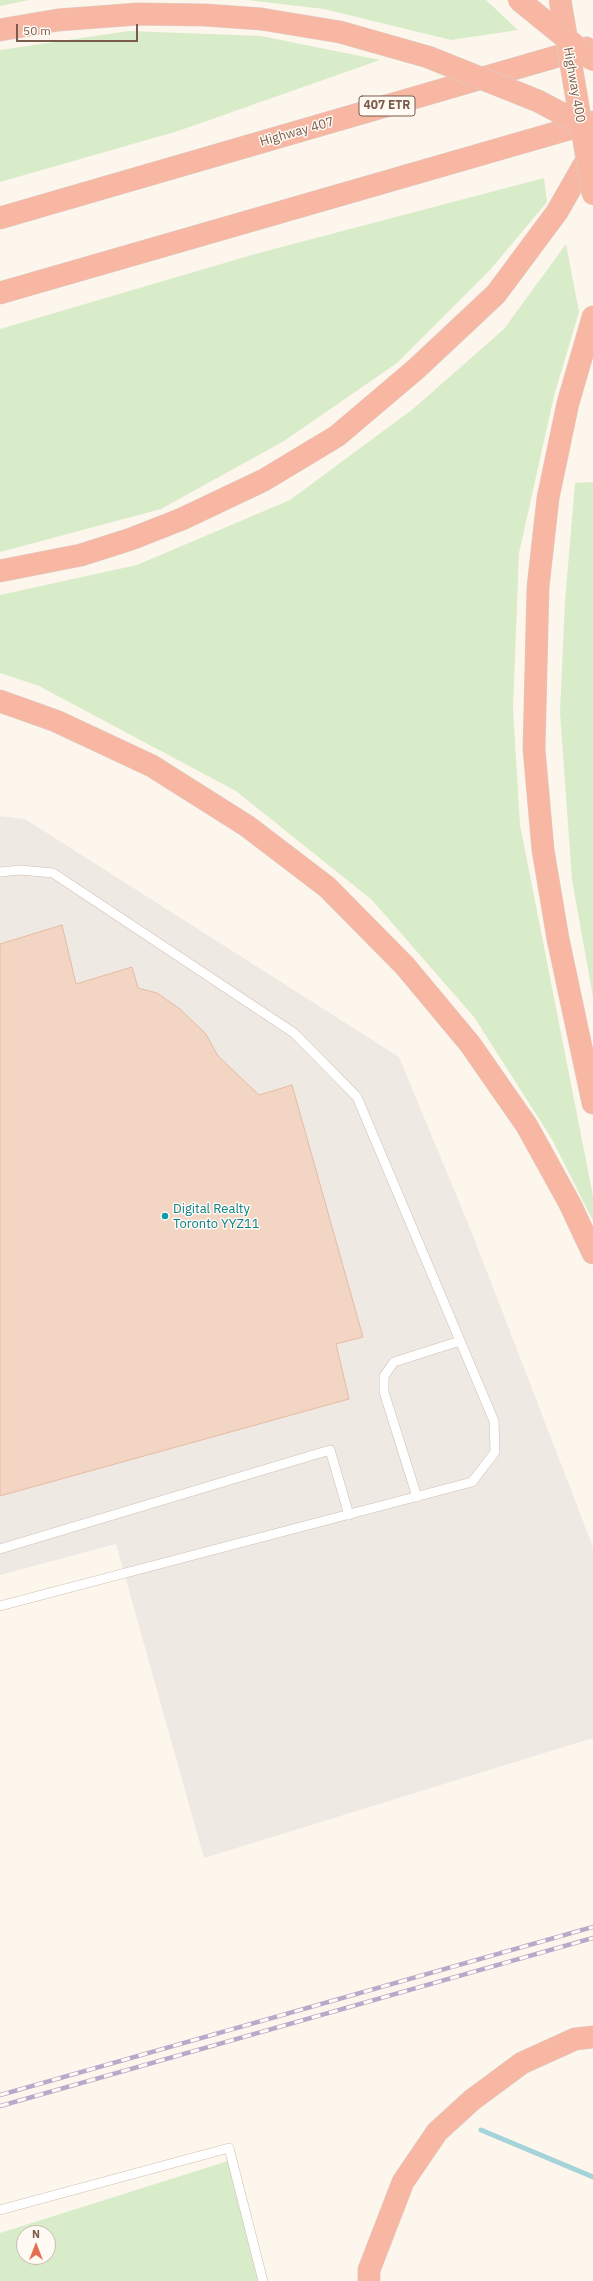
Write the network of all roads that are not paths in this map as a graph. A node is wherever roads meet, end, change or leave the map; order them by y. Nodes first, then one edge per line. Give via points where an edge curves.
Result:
1 (520, 0) edge
2 (560, 0) edge
3 (0, 30) edge
4 (593, 46) edge
5 (593, 60) edge
6 (593, 122) edge
7 (593, 130) edge
8 (593, 149) edge
9 (593, 194) edge
10 (0, 218) edge
11 (0, 293) edge
12 (593, 317) edge
13 (0, 571) edge
14 (0, 701) edge
15 (0, 868) edge
16 (20, 870) junction
17 (0, 872) edge
18 (593, 1103) edge
19 (593, 1253) edge
20 (460, 1341) junction
21 (417, 1497) junction
22 (349, 1514) junction
23 (0, 1549) edge
24 (0, 1606) edge
25 (593, 2037) edge
26 (0, 2210) edge
27 (263, 2281) edge
28 (369, 2281) edge

1 - 5 highway, bridge
2 - 9 highway, Highway 400, bridge
3 - 7 highway, bridge via 58,20 138,14 261,19 347,34 428,57 538,101
4 - 10 highway, Highway 407 / 407 ETR
6 - 11 highway
8 - 13 highway via 557,212 496,294 416,369 337,436 264,480 131,540 80,555
12 - 18 highway via 568,403 548,498 538,587 534,742 546,865 558,939
14 - 19 highway via 56,721 152,766 248,826 327,887 405,966 470,1044 527,1126 570,1204
15 - 16 lane
16 - 17 lane
16 - 20 lane via 53,873 294,1033 357,1097
20 - 21 lane via 394,1362 384,1376 384,1392
20 - 21 lane via 494,1420 495,1452 472,1482
21 - 22 lane
22 - 23 lane via 330,1450
22 - 24 lane
25 - 28 highway via 575,2039 522,2063 472,2100 437,2132 403,2182 369,2270
26 - 27 lane via 229,2148

